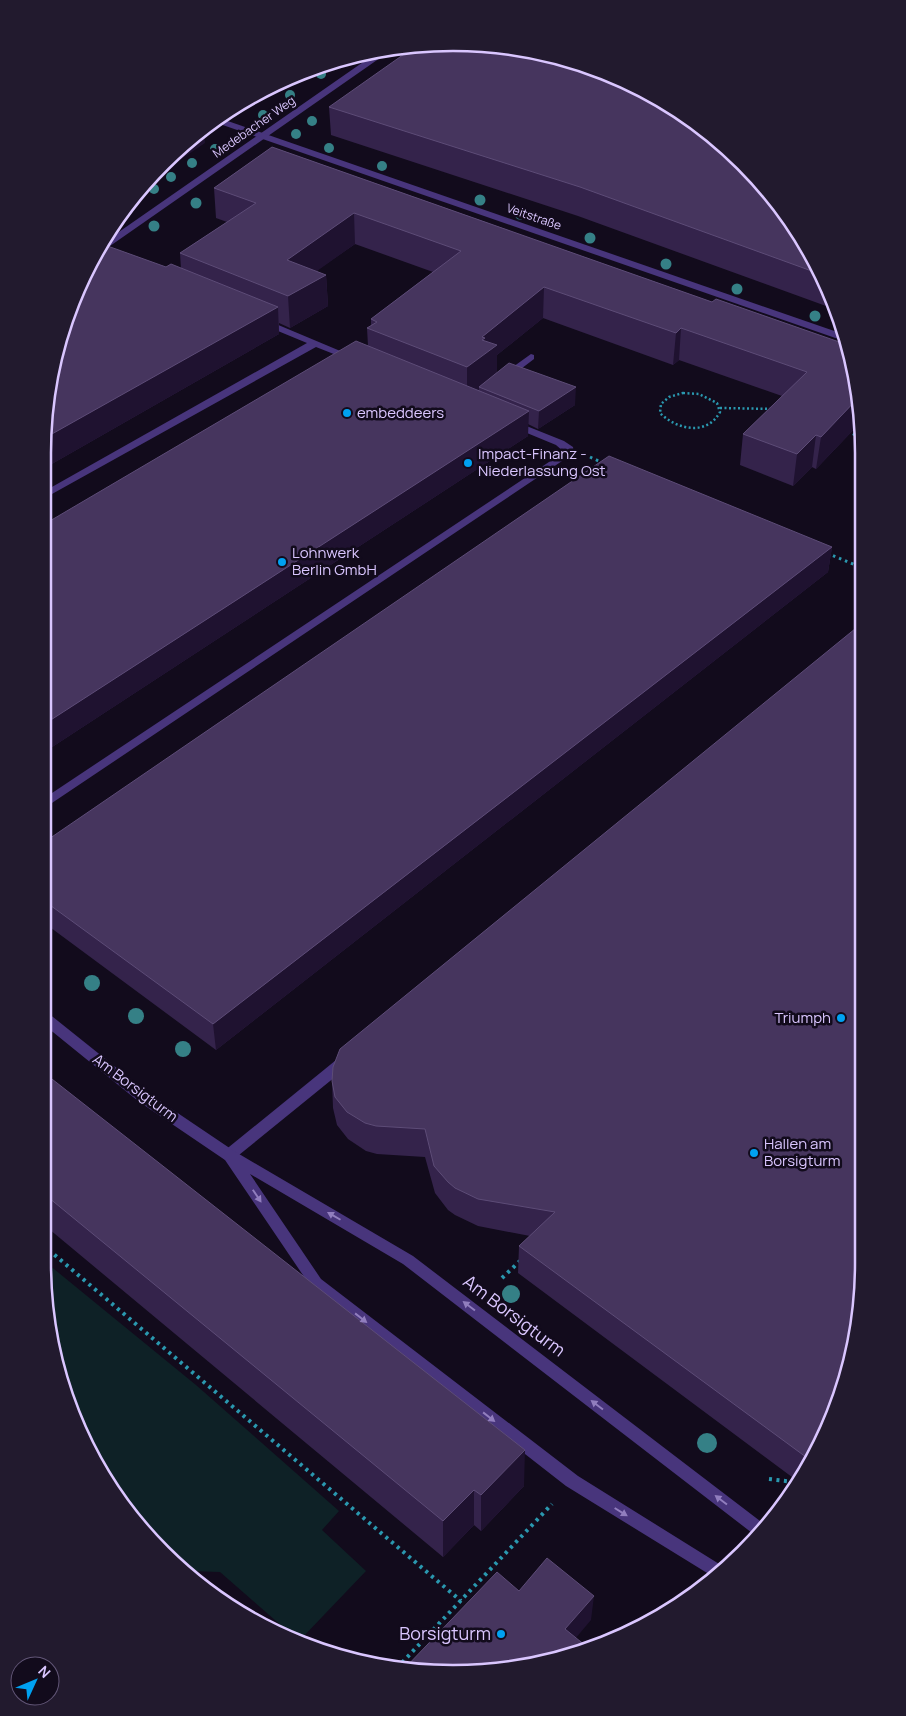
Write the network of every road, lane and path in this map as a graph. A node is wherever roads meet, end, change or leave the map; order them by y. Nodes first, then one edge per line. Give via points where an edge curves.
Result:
1 (372, 60) edge
2 (224, 123) edge
3 (263, 137) junction
4 (112, 241) edge
5 (252, 317) edge
6 (837, 335) edge
7 (315, 343) junction
8 (531, 357) dead end
9 (360, 361) edge
10 (500, 381) edge
11 (720, 408) junction
12 (778, 409) edge
13 (505, 420) edge
14 (843, 430) edge
15 (854, 435) edge
16 (569, 449) junction
17 (605, 463) edge
18 (51, 492) edge
19 (824, 552) edge
20 (855, 565) edge
21 (51, 800) edge
22 (51, 1023) edge
23 (357, 1050) edge
24 (229, 1155) junction
25 (51, 1252) edge
26 (524, 1258) edge
27 (502, 1278) dead end
28 (770, 1479) dead end
29 (790, 1481) edge
30 (559, 1496) dead end
31 (756, 1527) edge
32 (714, 1568) edge
33 (462, 1601) junction
34 (404, 1661) edge

1 - 3 street, Medebacher Weg
2 - 3 street, Veitstraße
3 - 4 street, Medebacher Weg
3 - 6 street, Veitstraße
5 - 7 street
7 - 9 street
7 - 18 street
8 - 10 street
11 - 11 path via 706,396 683,393 669,397 661,404 660,413 668,421 689,428 716,420
11 - 12 path
13 - 16 street
14 - 15 path
16 - 17 path
16 - 21 street via 568,453
19 - 20 path
22 - 24 street, Am Borsigturm via 143,1097
23 - 24 street
31 -> 24 street, Am Borsigturm via 408,1260
24 -> 32 street, Am Borsigturm via 316,1283 572,1482
25 - 33 path
26 - 27 path
28 - 29 path
30 - 33 path
33 - 34 path

